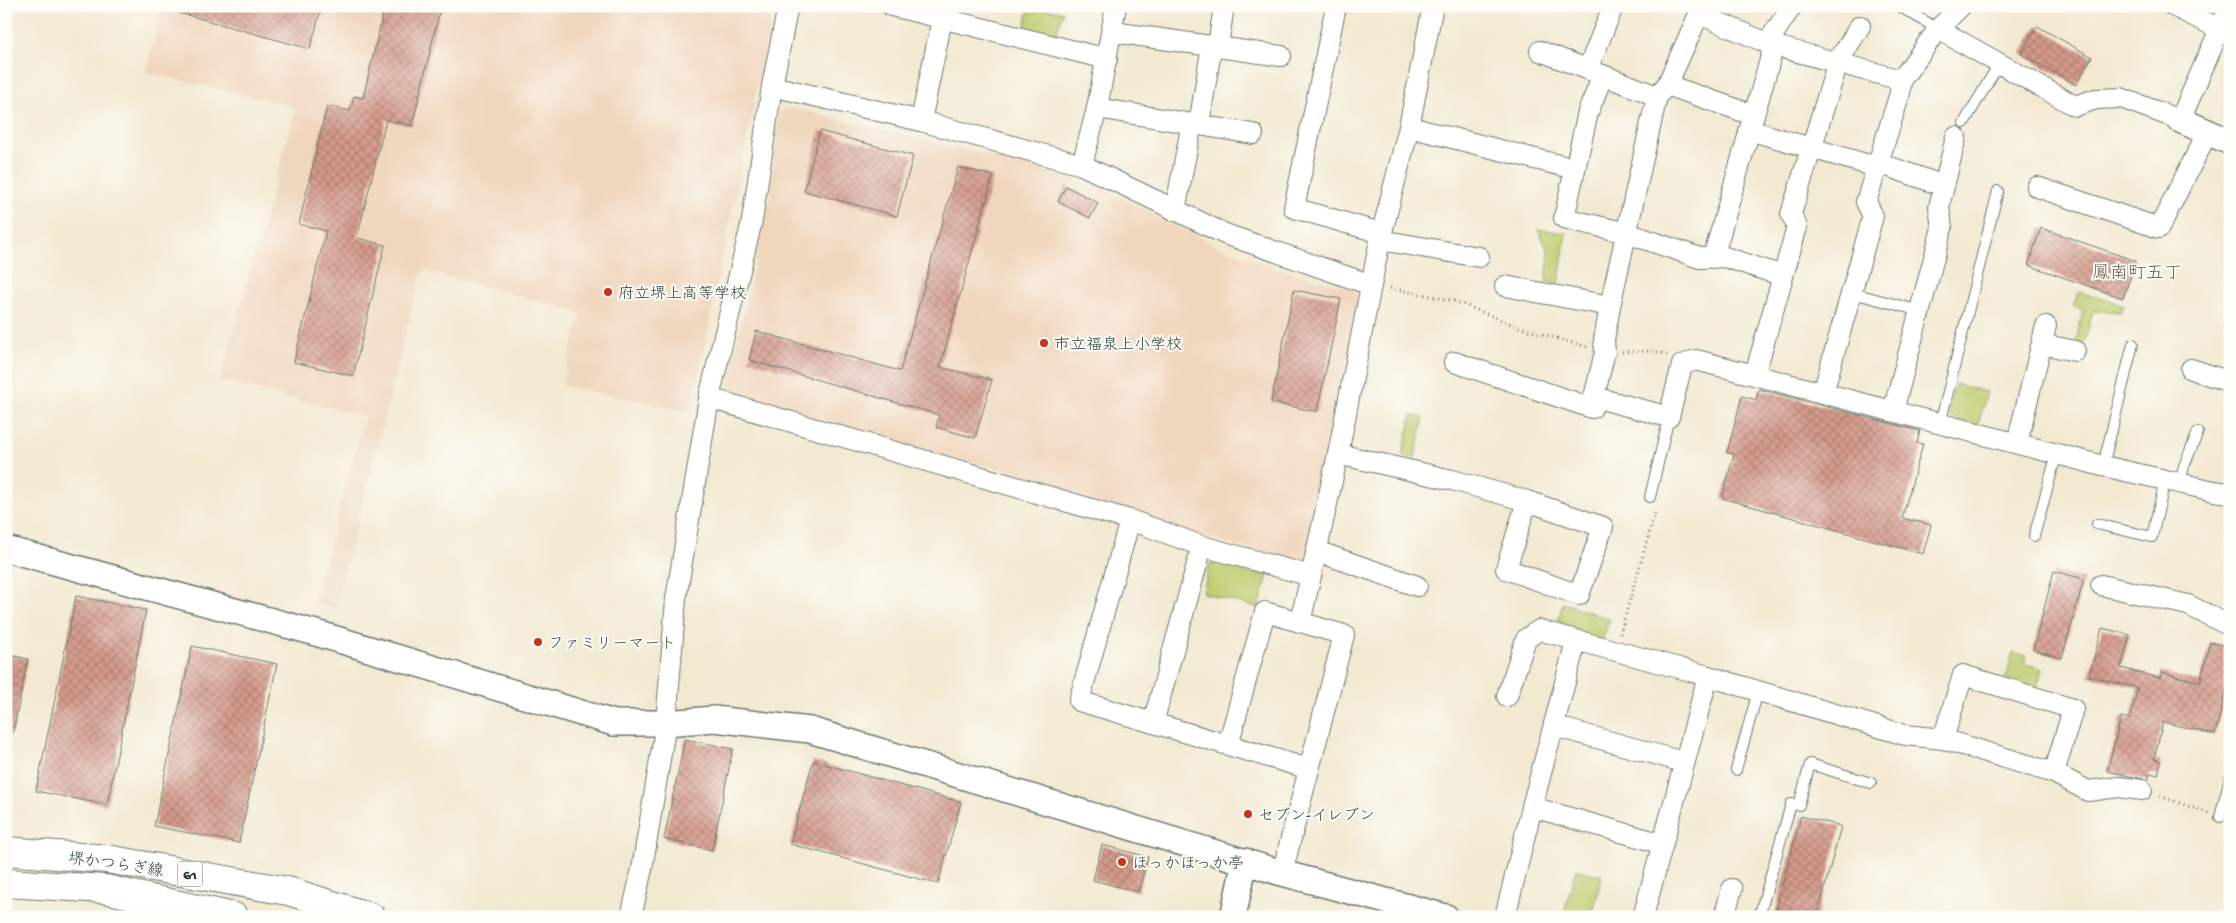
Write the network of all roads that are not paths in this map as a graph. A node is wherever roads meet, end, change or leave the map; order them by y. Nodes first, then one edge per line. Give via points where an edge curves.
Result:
1 (788, 6) edge
2 (892, 6) edge
3 (1116, 6) edge
4 (1224, 6) edge
5 (1336, 6) edge
6 (1433, 6) edge
7 (1792, 6) edge
8 (1899, 6) edge
9 (1961, 6) edge
10 (2173, 6) edge
11 (2230, 6) edge
12 (1612, 9) dead end
13 (942, 19) junction
14 (1860, 26) dead end
15 (1938, 29) junction
16 (1112, 32) junction
17 (2225, 32) edge
18 (1772, 45) junction
19 (1215, 46) junction
20 (1540, 51) dead end
21 (1281, 56) dead end
22 (1107, 59) junction
23 (1838, 62) junction
24 (2000, 62) junction
25 (1596, 72) junction
26 (1901, 80) junction
27 (772, 86) junction
28 (1662, 90) junction
29 (1097, 108) junction
30 (2180, 120) junction
31 (922, 121) junction
32 (1751, 123) junction
33 (1196, 124) junction
34 (1409, 127) junction
35 (1960, 130) joint
36 (1253, 134) dead end
37 (2219, 137) edge
38 (1811, 150) junction
39 (1082, 165) junction
40 (1878, 166) junction
41 (1575, 169) junction
42 (1944, 186) junction
43 (2037, 188) dead end
44 (1998, 191) dead end
45 (1175, 211) junction
46 (1627, 232) junction
47 (1380, 237) junction
48 (1479, 257) dead end
49 (1713, 258) junction
50 (1783, 276) junction
51 (1371, 285) junction
52 (1505, 286) dead end
53 (1852, 293) junction
54 (1610, 306) junction
55 (1920, 311) junction
56 (2133, 344) dead end
57 (2075, 352) dead end
58 (1454, 362) dead end
59 (2191, 369) dead end
60 (1755, 374) junction
61 (2230, 382) edge
62 (1823, 393) junction
63 (1594, 397) junction
64 (709, 398) junction
65 (1893, 411) junction
66 (1669, 417) junction
67 (1940, 424) junction
68 (2198, 432) dead end
69 (2018, 443) junction
70 (2057, 453) junction
71 (1338, 454) junction
72 (2103, 466) junction
73 (2172, 482) junction
74 (2230, 493) edge
75 (1650, 497) road end
76 (1527, 501) junction
77 (1130, 520) junction
78 (2097, 524) dead end
79 (2034, 536) dead end
80 (1202, 546) junction
81 (6, 549) edge
82 (1316, 551) junction
83 (1311, 576) junction
84 (2101, 585) dead end
85 (1417, 586) dead end
86 (1300, 622) junction
87 (2230, 626) edge
88 (1576, 641) junction
89 (1708, 676) junction
90 (1758, 691) junction
91 (1507, 696) dead end
92 (666, 723) junction
93 (1153, 723) junction
94 (1554, 726) junction
95 (1943, 739) junction
96 (1228, 745) junction
97 (1683, 762) junction
98 (1309, 769) junction
99 (1736, 770) dead end
100 (2054, 773) junction
101 (2230, 778) edge
102 (1871, 783) dead end
103 (2142, 790) road end
104 (1532, 807) junction
105 (2220, 817) road end
106 (1663, 844) junction
107 (6, 851) edge
108 (1245, 861) junction
109 (1282, 873) junction
110 (6, 882) edge
111 (1732, 889) dead end
112 (234, 917) edge
113 (371, 917) edge
114 (631, 917) edge
115 (1233, 917) edge
116 (1446, 917) edge
117 (1505, 917) edge
118 (1643, 917) edge
119 (1724, 917) edge
120 (1759, 917) edge

1 - 27 street
2 - 13 street
3 - 16 street
4 - 19 street
5 - 47 street via 1294,208
6 - 34 street
7 - 18 street via 1774,33
8 - 15 lane
9 - 15 street
10 - 17 street
11 - 17 street
12 - 25 street
13 - 22 street
13 - 31 street
14 - 23 street
15 - 24 street
15 - 26 street
16 - 19 street
16 - 22 street
17 - 30 street
18 - 23 street
18 - 28 street via 1699,14
18 - 32 street
19 - 21 street
19 - 33 street
20 - 25 street
22 - 29 street
23 - 26 street
23 - 38 street
24 - 30 street via 2075,106 2096,99 2121,98
24 - 35 lane
25 - 28 street
25 - 41 street
26 - 40 street
27 - 31 street
27 - 64 street via 752,221
28 - 32 street
28 - 46 street
29 - 33 street
29 - 39 street
30 - 37 street
31 - 39 street
32 - 38 street
32 - 49 street
33 - 36 street
33 - 45 street
34 - 41 street
34 - 47 street
35 - 42 street
37 - 43 street via 2159,228
38 - 40 street
38 - 50 street via 1791,214 1797,227
39 - 45 street
40 - 42 street via 1890,167
40 - 53 street via 1866,202 1873,216
41 - 46 street via 1564,218
42 - 55 street via 1939,207 1942,228
44 - 67 lane
45 - 51 street via 1225,234
46 - 49 street via 1700,258
46 - 54 street
47 - 48 street
47 - 51 street
49 - 50 street via 1725,257
50 - 60 street
51 - 71 street
52 - 54 street
53 - 55 lane
53 - 62 street
54 - 63 street via 1605,352
55 - 65 street
56 - 72 lane
57 - 69 street via 2044,335
58 - 63 street via 1592,408
59 - 61 street
60 - 62 street
60 - 66 street via 1696,360 1682,365
62 - 65 street
63 - 66 street
64 - 77 street
64 - 92 street via 676,599
65 - 67 street
66 - 75 lane
67 - 69 street
68 - 73 lane via 2184,466
69 - 70 street
70 - 72 street
70 - 79 lane
71 - 76 street
71 - 82 street
72 - 73 street
73 - 74 street
73 - 78 lane via 2152,537
76 - 76 street via 1506,569 1579,595 1604,527
77 - 80 street
77 - 93 street via 1079,701
80 - 83 street
80 - 93 street
81 - 92 street via 316,633 614,723
82 - 83 street
82 - 85 street
83 - 86 street
84 - 87 street via 2188,606
86 - 96 street via 1265,612
86 - 98 street via 1344,636
88 - 89 street
88 - 91 street via 1539,630 1526,639
88 - 94 street
89 - 90 street
89 - 97 street
90 - 95 street via 1905,735
90 - 99 lane
92 - 108 street via 714,719 810,730
92 - 114 street
93 - 96 street
94 - 97 street
94 - 104 street
95 - 100 street
95 - 100 street via 1963,675 2073,709
96 - 98 street
97 - 106 street
98 - 109 street
100 - 103 street via 2088,791 2119,787
101 - 105 lane
102 - 120 lane via 1810,764 1799,805 1791,804
104 - 106 street
104 - 117 street
106 - 118 street
107 - 113 main road, 堺かつらぎ線 / 61 via 107,860 279,889
108 - 109 street
108 - 115 street
109 - 116 street
110 - 112 main road, 堺かつらぎ線 / 61 via 105,889
111 - 119 street

